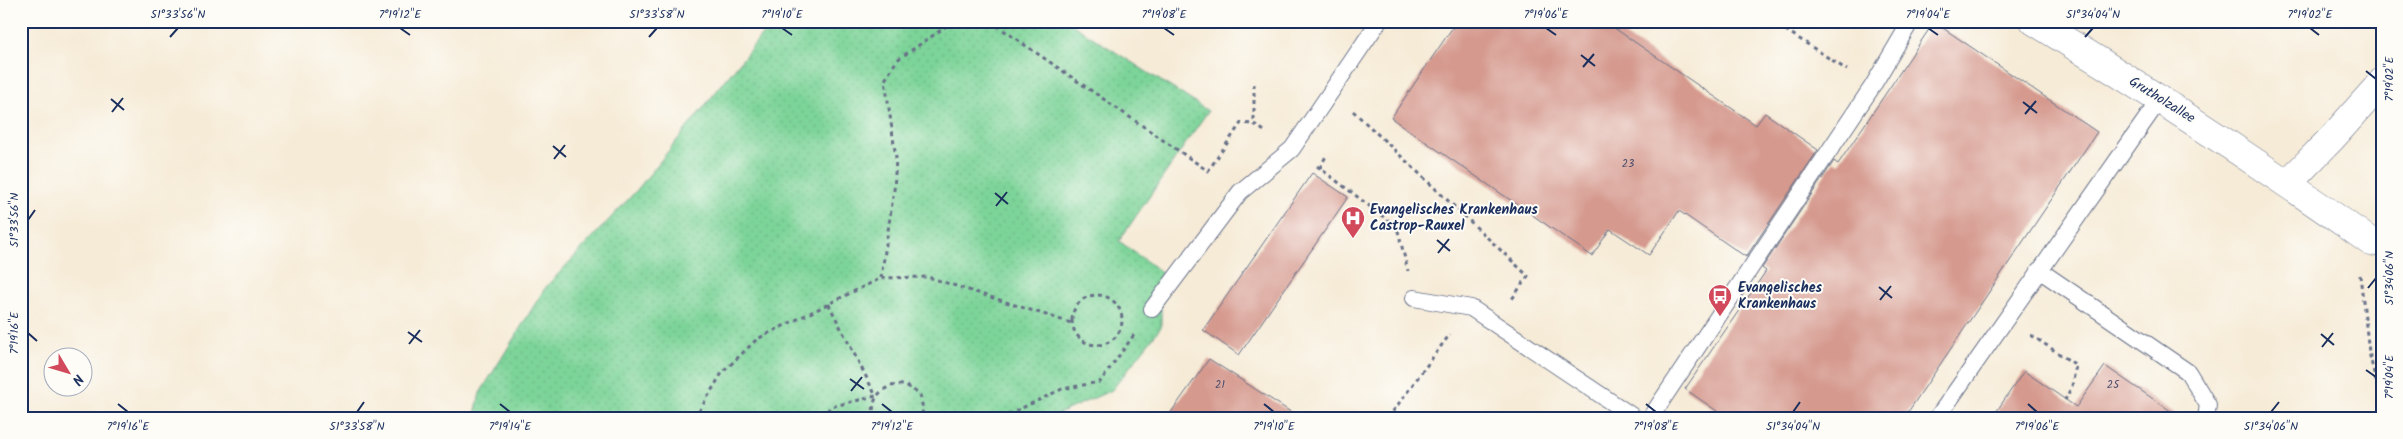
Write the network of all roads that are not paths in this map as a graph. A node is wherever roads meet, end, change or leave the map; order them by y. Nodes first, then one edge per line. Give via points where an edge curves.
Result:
1 (1379, 21) edge
2 (1911, 21) edge
3 (2034, 21) edge
4 (2382, 82) edge
5 (2160, 99) junction
6 (2288, 183) junction
7 (2371, 242) road end
8 (2040, 270) junction
9 (1414, 298) road end
10 (1152, 309) road end
11 (1635, 418) edge
12 (1650, 418) edge
13 (1937, 418) edge
14 (2206, 418) edge

1 - 10 lane via 1292,149 1240,192
2 - 12 lane via 1872,87
3 - 5 street, Grutholzallee
4 - 6 street
5 - 6 street, Grutholzallee
5 - 8 lane
6 - 7 street, Grutholzallee
8 - 13 lane
8 - 14 lane via 2188,372 2208,405
9 - 11 lane via 1471,308

